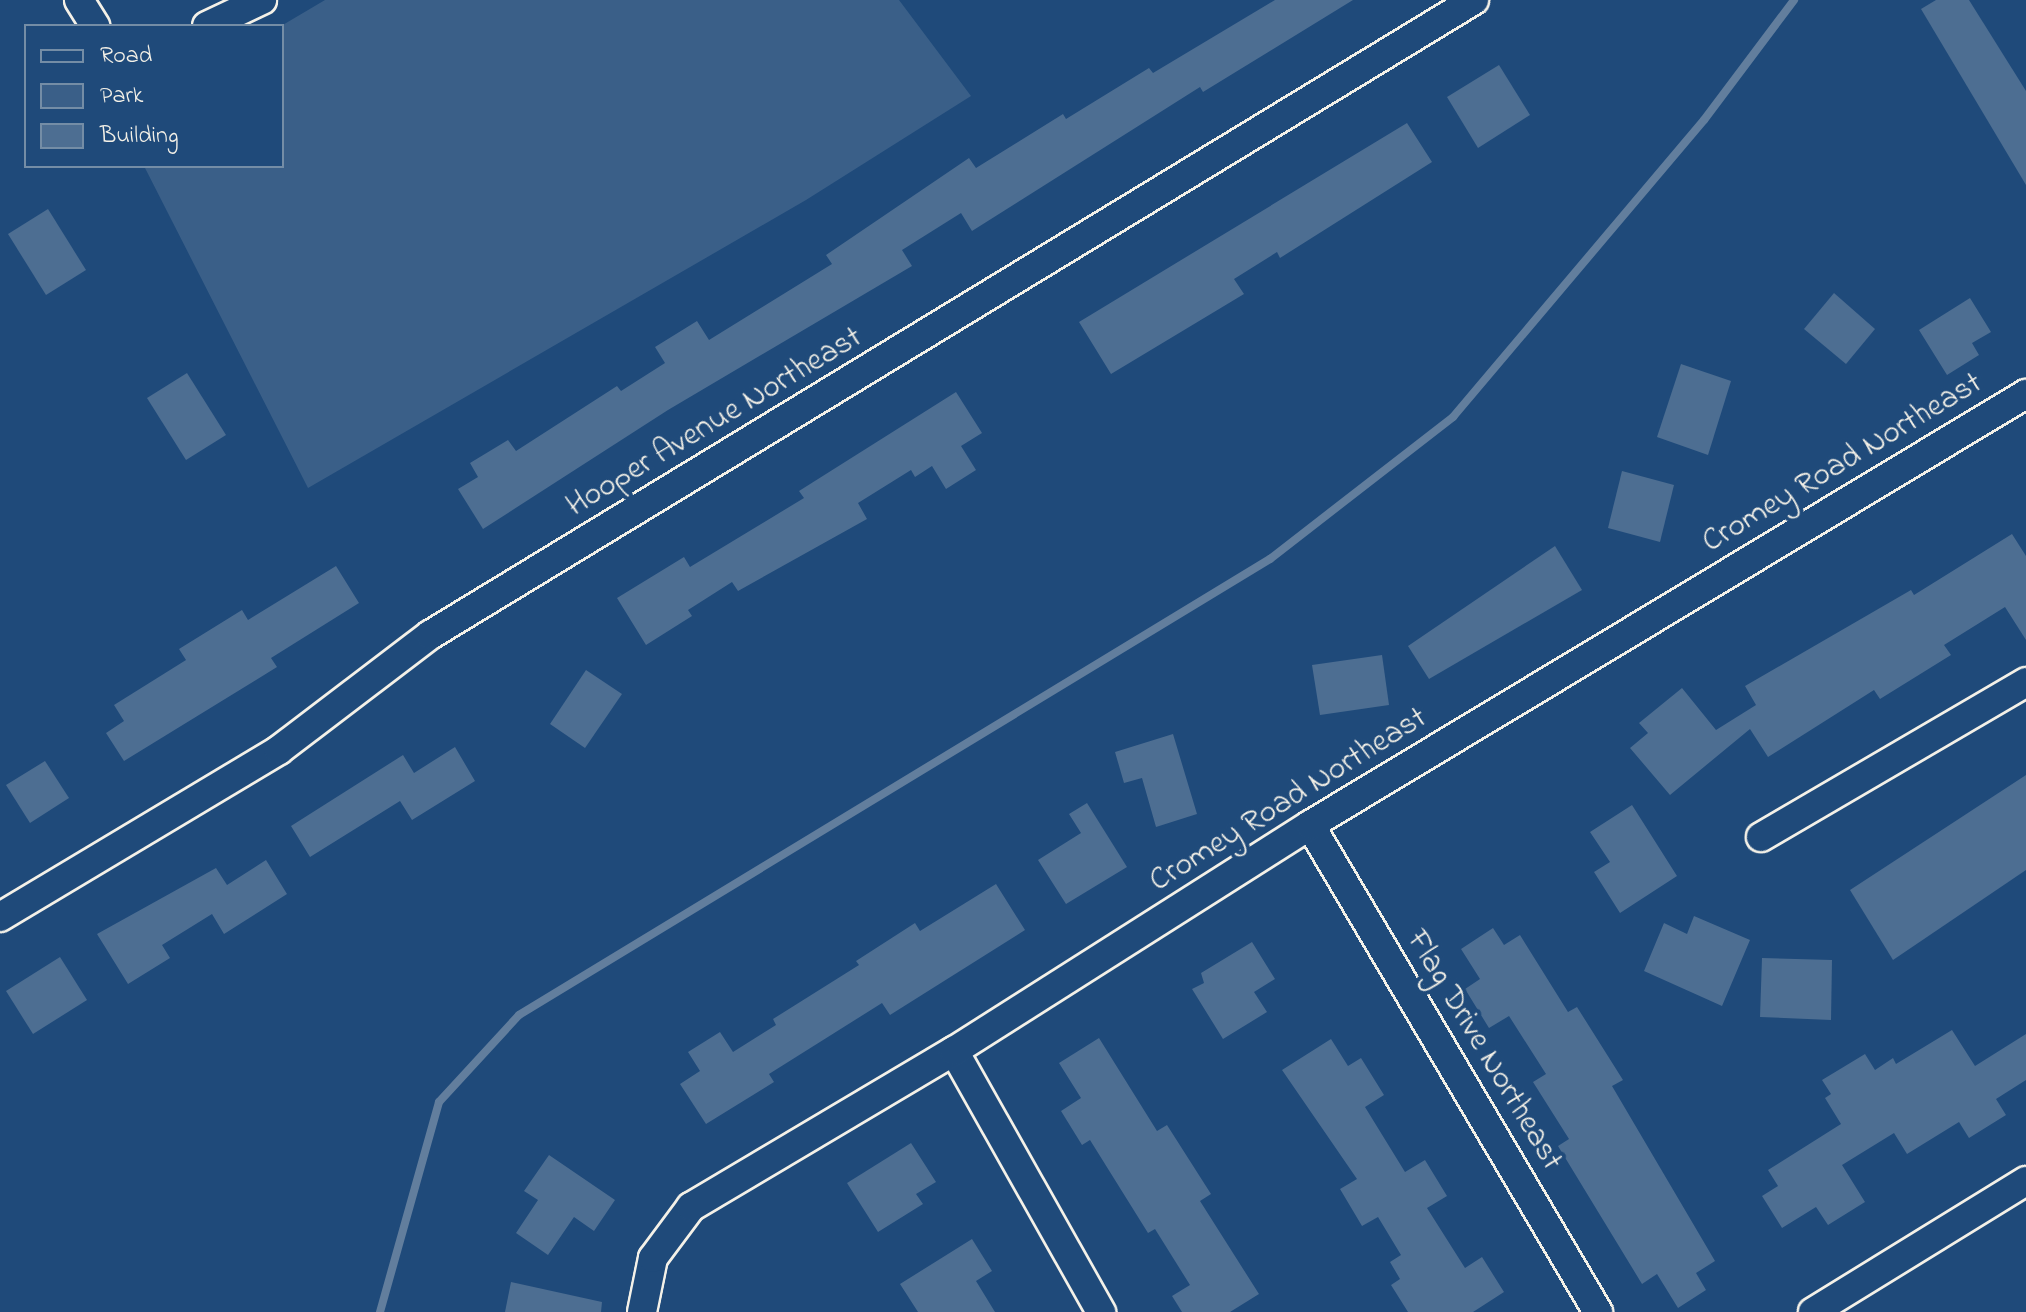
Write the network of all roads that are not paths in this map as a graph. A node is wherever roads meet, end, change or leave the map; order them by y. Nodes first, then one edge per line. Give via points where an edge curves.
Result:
1 (79, 0) edge
2 (262, 0) edge
3 (1474, 0) edge
4 (94, 24) edge
5 (211, 24) edge
6 (2026, 394) edge
7 (2026, 682) edge
8 (1310, 825) junction
9 (1761, 837) dead end
10 (0, 917) edge
11 (954, 1051) junction
12 (2026, 1181) edge
13 (642, 1312) edge
14 (1101, 1312) edge
15 (1598, 1312) edge
16 (1813, 1312) edge

1 - 4 street
2 - 5 street
3 - 10 street, Hooper Avenue Northeast via 430,635 279,750
6 - 8 street, Cromey Road Northeast
7 - 9 street
8 - 11 street, Cromey Road Northeast
8 - 15 street, Flag Drive Northeast
11 - 13 street, Cromey Road Northeast via 691,1207 653,1258
11 - 14 street
12 - 16 street

